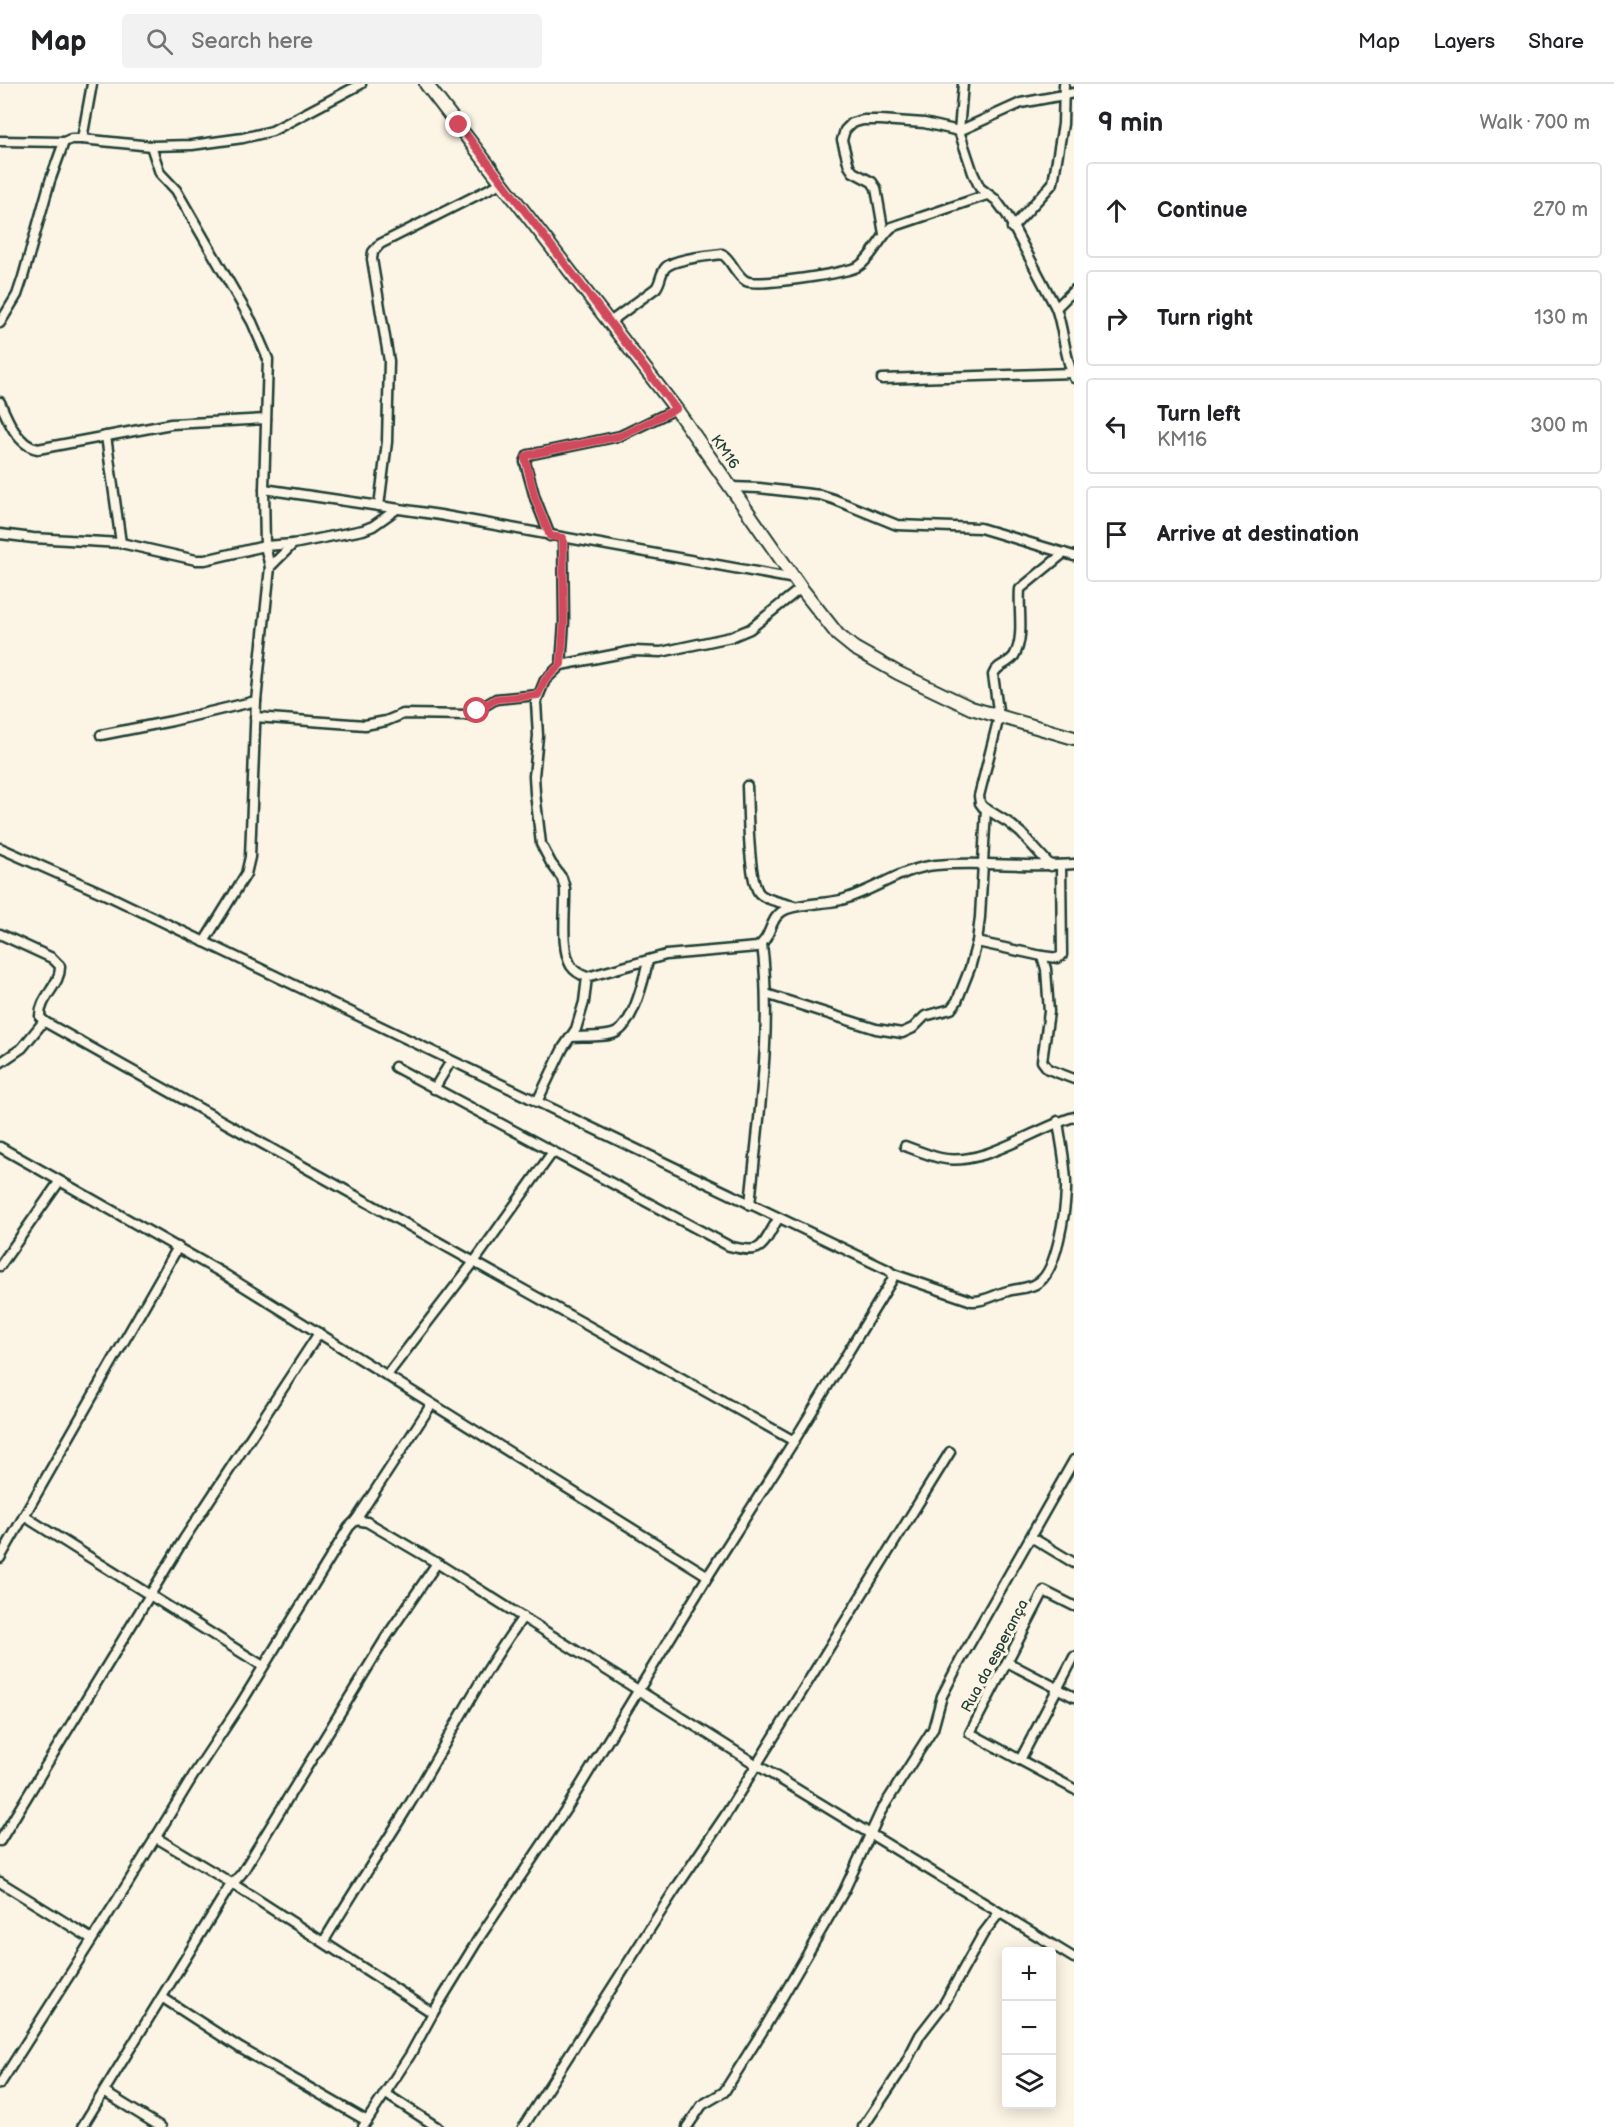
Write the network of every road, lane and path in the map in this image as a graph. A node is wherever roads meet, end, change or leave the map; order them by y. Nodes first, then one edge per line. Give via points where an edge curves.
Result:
1 (92, 84) edge
2 (361, 84) edge
3 (426, 84) edge
4 (963, 84) edge
5 (1064, 84) edge
6 (1074, 93) edge
7 (1065, 96) junction
8 (959, 130) junction
9 (82, 139) junction
10 (0, 141) edge
11 (64, 142) junction
12 (151, 146) junction
13 (501, 183) junction
14 (987, 195) junction
15 (1011, 228) junction
16 (884, 234) junction
17 (1074, 290) edge
18 (1056, 308) junction
19 (0, 322) edge
20 (610, 322) junction
21 (1073, 375) edge
22 (882, 379) dead end
23 (0, 402) edge
24 (676, 409) junction
25 (266, 419) junction
26 (106, 436) junction
27 (731, 487) junction
28 (264, 489) junction
29 (379, 506) junction
30 (397, 509) junction
31 (0, 534) edge
32 (550, 536) junction
33 (563, 538) junction
34 (121, 543) junction
35 (292, 544) junction
36 (265, 546) junction
37 (1064, 553) junction
38 (1074, 556) edge
39 (270, 567) junction
40 (798, 583) junction
41 (561, 664) junction
42 (538, 695) junction
43 (256, 701) junction
44 (255, 717) junction
45 (999, 717) junction
46 (101, 735) dead end
47 (1074, 738) edge
48 (747, 786) dead end
49 (986, 809) junction
50 (0, 848) edge
51 (982, 863) junction
52 (1074, 864) edge
53 (1060, 865) junction
54 (1051, 866) junction
55 (797, 907) junction
56 (0, 934) edge
57 (204, 942) junction
58 (977, 942) junction
59 (762, 944) junction
60 (1042, 956) junction
61 (648, 960) junction
62 (587, 977) junction
63 (766, 994) junction
64 (44, 1021) junction
65 (571, 1037) junction
66 (2, 1059) edge
67 (451, 1060) junction
68 (395, 1067) dead end
69 (1074, 1079) edge
70 (434, 1089) junction
71 (537, 1102) junction
72 (1074, 1117) edge
73 (1058, 1121) junction
74 (905, 1146) dead end
75 (0, 1147) edge
76 (552, 1153) junction
77 (59, 1182) junction
78 (750, 1205) junction
79 (778, 1219) junction
80 (178, 1247) junction
81 (474, 1262) junction
82 (0, 1266) edge
83 (893, 1275) junction
84 (319, 1333) junction
85 (387, 1375) junction
86 (431, 1405) junction
87 (794, 1441) junction
88 (950, 1452) dead end
89 (1074, 1460) edge
90 (24, 1516) junction
91 (356, 1520) junction
92 (1031, 1537) junction
93 (0, 1558) edge
94 (437, 1563) junction
95 (1074, 1563) edge
96 (708, 1575) junction
97 (150, 1595) junction
98 (1074, 1606) edge
99 (522, 1617) junction
100 (1074, 1658) edge
101 (1007, 1662) junction
102 (262, 1666) junction
103 (1058, 1688) junction
104 (639, 1691) junction
105 (1074, 1696) edge
106 (1020, 1760) junction
107 (757, 1765) junction
108 (1073, 1786) edge
109 (872, 1834) junction
110 (155, 1838) junction
111 (0, 1841) edge
112 (0, 1882) edge
113 (233, 1884) junction
114 (999, 1913) junction
115 (92, 1939) junction
116 (324, 1941) junction
117 (1074, 1958) edge
118 (163, 1998) junction
119 (432, 2013) junction
120 (0, 2084) edge
121 (104, 2092) junction
122 (386, 2094) junction
123 (365, 2124) edge
124 (82, 2127) edge
125 (161, 2127) edge
126 (437, 2127) edge
127 (523, 2127) edge
128 (687, 2127) edge
129 (863, 2127) edge

1 - 9 street
2 - 12 street via 272,131 221,141
3 - 13 street, KM16
4 - 8 street
5 - 7 street
6 - 7 street
7 - 8 street via 1021,103
7 - 15 street via 1053,183
8 - 14 street via 973,173
8 - 16 street via 924,123 863,120 844,130 842,140 849,166 876,188
9 - 11 street
9 - 12 street
10 - 11 street
11 - 19 street via 17,295
12 - 25 street via 160,173 186,206 264,348 269,369
13 - 20 street, KM16
13 - 29 street via 380,244 373,252 389,361 387,442
14 - 15 street via 996,200
14 - 16 street via 905,222
15 - 18 street
16 - 20 street via 856,268 782,282 747,282 722,254 672,262 664,269 656,288
17 - 18 street
18 - 21 street
20 - 24 street, KM16
21 - 22 street
23 - 26 street via 21,439 34,449
24 - 27 street, KM16
24 - 32 street via 620,436 528,455 525,462 532,489
25 - 26 street via 193,421
25 - 28 street
26 - 34 street
27 - 37 street via 820,495 897,525 980,528
27 - 40 street, KM16
28 - 29 street
28 - 36 street
29 - 30 street
30 - 32 street
30 - 35 street via 369,528
31 - 34 street
32 - 33 street
33 - 40 street
33 - 41 street
34 - 36 street via 196,560
35 - 36 street
35 - 39 street
36 - 39 street
37 - 38 street
37 - 45 street via 1020,589 1017,649 1011,660 993,675
39 - 43 street
40 - 41 street via 750,629 731,637 661,652 623,652
40 - 45 street, KM16 via 838,635 854,648 971,708
41 - 42 street via 545,680
42 - 44 street via 496,699 469,715 403,714 365,725
42 - 62 street via 534,776 541,844 565,888 568,959 576,972
43 - 44 street
43 - 46 street
44 - 57 street via 248,866
45 - 47 street, KM16
45 - 49 street via 979,796
48 - 55 street via 756,887 763,895
49 - 51 street
49 - 54 street via 1010,823
50 - 57 street
51 - 54 street
51 - 55 street via 926,867 840,900
51 - 58 street
52 - 53 street
53 - 54 street
53 - 60 street via 1062,955
55 - 59 street via 776,916
56 - 64 street via 52,958 60,966 58,978 41,1008
57 - 67 street
58 - 60 street
58 - 63 street via 951,1009 925,1016 902,1034
59 - 61 street
59 - 63 street
60 - 69 street via 1049,1012 1043,1064
61 - 62 street
61 - 65 street via 636,1003 618,1032
62 - 65 street via 579,1020
63 - 78 street via 761,1101
64 - 66 street via 22,1048
64 - 81 street
65 - 71 street
67 - 70 street
67 - 71 street
68 - 70 street
70 - 76 street
71 - 78 street
72 - 73 street
73 - 74 street via 1000,1149 955,1159
73 - 83 street via 1066,1189 1058,1238 1044,1278 1030,1287 976,1301
75 - 77 street
76 - 79 street via 729,1246 751,1251 759,1248
76 - 81 street
77 - 80 street
77 - 82 street
78 - 79 street
79 - 83 street
80 - 84 street
80 - 90 street
81 - 85 street
81 - 87 street
83 - 87 street
84 - 85 street
84 - 97 street
85 - 86 street
86 - 91 street
86 - 96 street
87 - 96 street
88 - 107 street
89 - 92 street
90 - 93 street
90 - 97 street
91 - 94 street
91 - 102 street
92 - 95 street
92 - 109 street via 942,1696 933,1729 881,1811
94 - 99 street
94 - 113 street via 387,1636
96 - 104 street
97 - 102 street
97 - 111 street
98 - 101 street, Rua da esperança via 1044,1592
99 - 104 street
99 - 116 street
100 - 103 street
101 - 103 street
101 - 106 street, Rua da esperança via 970,1734
102 - 110 street
103 - 105 street
103 - 106 street
104 - 107 street
104 - 119 street
106 - 108 street
107 - 109 street
107 - 127 street
109 - 114 street
109 - 128 street via 844,1891 730,2084 702,2105
110 - 113 street
110 - 115 street
112 - 115 street
113 - 116 street
113 - 118 street
114 - 117 street
114 - 129 street
115 - 120 street
116 - 119 street
118 - 121 street
118 - 123 street
119 - 122 street
121 - 124 street
121 - 125 street
122 - 123 street
122 - 126 street

